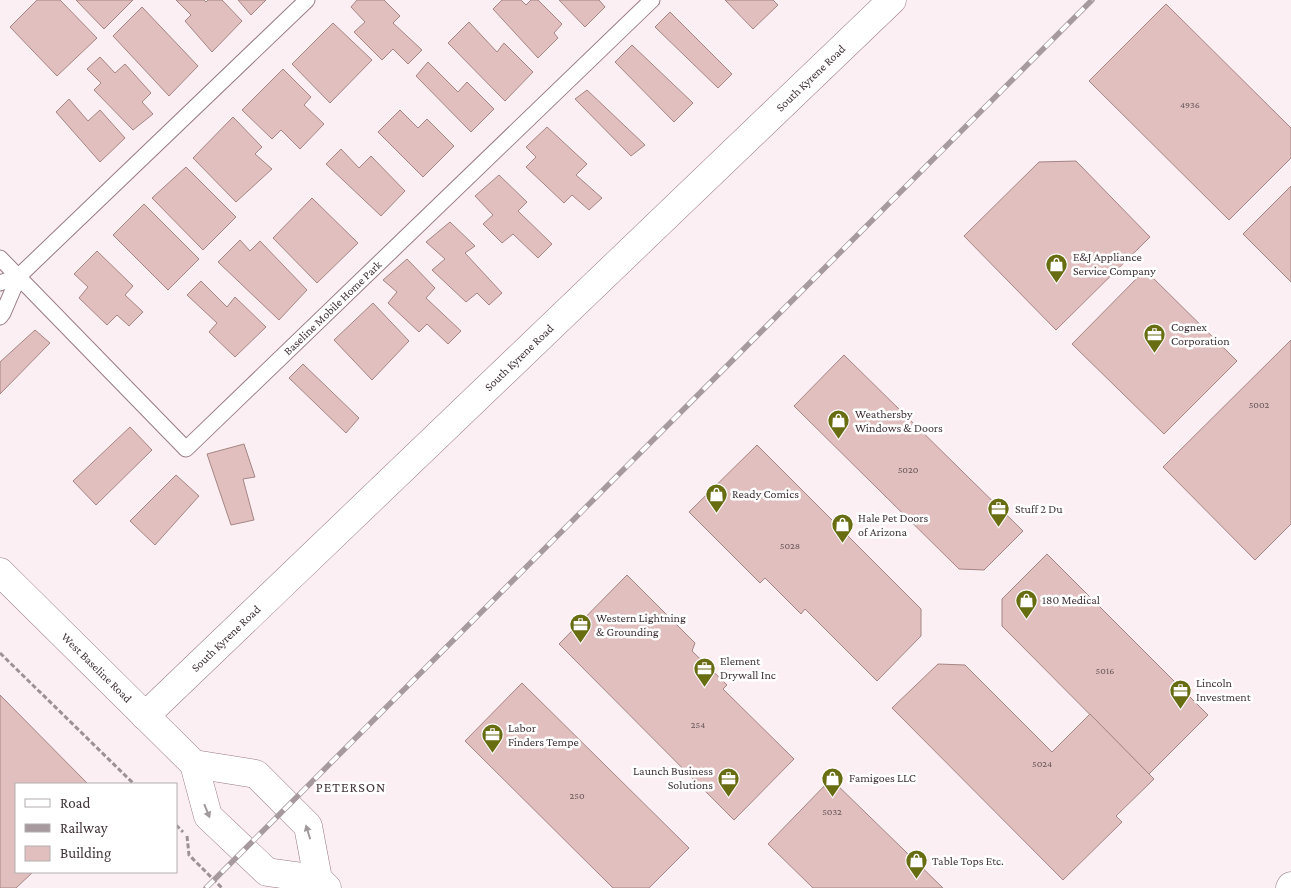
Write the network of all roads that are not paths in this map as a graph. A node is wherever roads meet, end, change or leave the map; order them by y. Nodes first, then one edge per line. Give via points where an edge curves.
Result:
1 (307, 0) edge
2 (652, 0) edge
3 (892, 0) edge
4 (0, 258) edge
5 (19, 276) junction
6 (0, 283) edge
7 (0, 316) edge
8 (0, 572) edge
9 (145, 716) junction
10 (194, 764) junction
11 (323, 884) edge

1 - 5 lane
2 - 5 lane, Baseline Mobile Home Park via 186,449
3 - 9 street, South Kyrene Road
4 - 5 lane, Baseline Mobile Home Park
5 - 6 lane
5 - 7 lane
8 - 9 street, West Baseline Road
9 - 10 street, West Baseline Road
10 -> 11 street via 208,816 267,872
11 -> 10 street via 308,826 256,774

